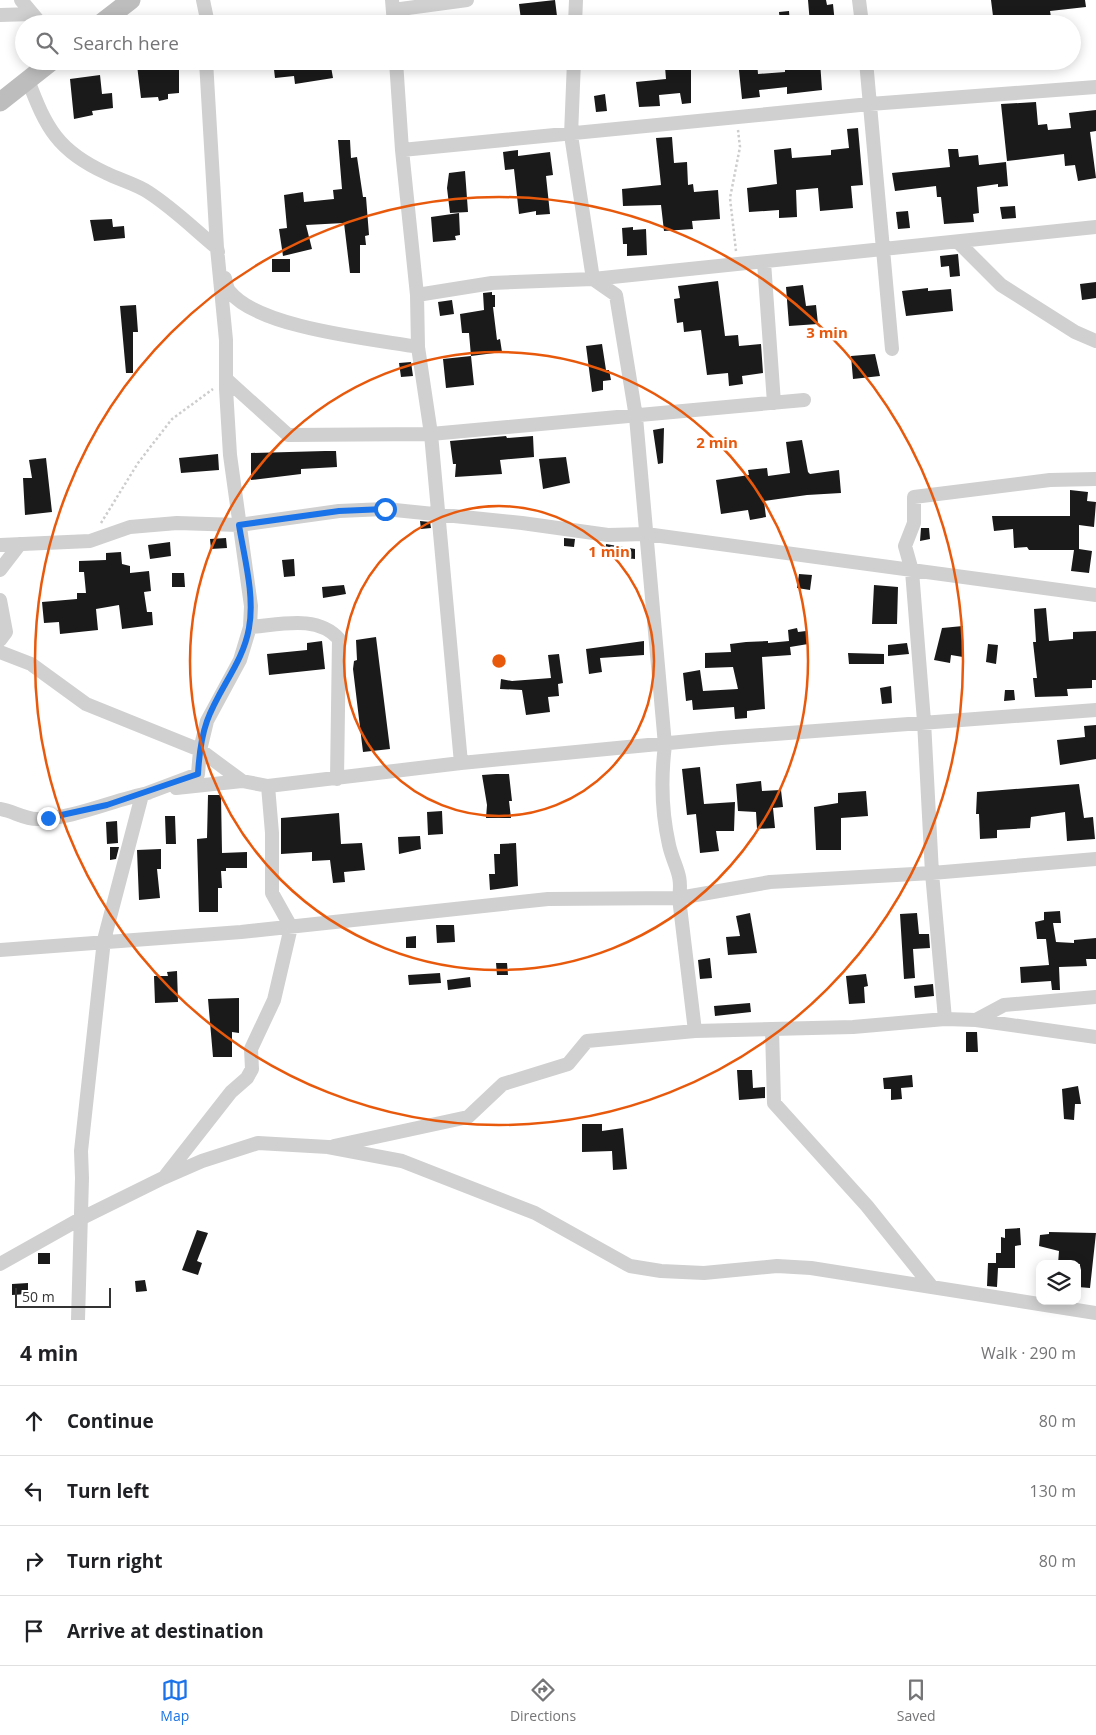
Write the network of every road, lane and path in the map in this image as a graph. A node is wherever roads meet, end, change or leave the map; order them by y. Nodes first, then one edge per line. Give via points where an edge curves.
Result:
1 (21, 0) edge
2 (131, 0) edge
3 (203, 0) edge
4 (467, 0) edge
5 (576, 0) edge
6 (859, 0) edge
7 (393, 11) edge
8 (0, 14) edge
9 (34, 15) edge
10 (112, 15) edge
11 (206, 15) edge
12 (575, 15) edge
13 (861, 15) edge
14 (15, 16) edge
15 (41, 70) edge
16 (207, 70) edge
17 (397, 70) edge
18 (574, 70) edge
19 (867, 70) edge
20 (28, 80) junction
21 (1096, 88) edge
22 (0, 102) edge
23 (870, 104) junction
24 (736, 117) junction
25 (571, 135) junction
26 (402, 150) junction
27 (1096, 227) edge
28 (959, 243) junction
29 (217, 248) junction
30 (882, 250) junction
31 (764, 262) junction
32 (737, 265) junction
33 (593, 279) junction
34 (417, 295) junction
35 (1096, 341) edge
36 (418, 347) junction
37 (892, 349) dead end
38 (226, 379) junction
39 (804, 400) dead end
40 (774, 402) junction
41 (636, 417) junction
42 (431, 434) junction
43 (1096, 479) edge
44 (437, 514) junction
45 (239, 525) junction
46 (646, 534) junction
47 (90, 541) junction
48 (20, 544) junction
49 (0, 545) edge
50 (0, 570) edge
51 (912, 571) junction
52 (1096, 595) edge
53 (0, 600) edge
54 (250, 627) junction
55 (0, 640) edge
56 (0, 652) edge
57 (1096, 710) edge
58 (924, 721) junction
59 (665, 745) junction
60 (200, 750) junction
61 (461, 763) junction
62 (338, 779) junction
63 (242, 781) junction
64 (268, 786) junction
65 (142, 795) junction
66 (0, 810) edge
67 (1096, 859) edge
68 (932, 873) junction
69 (679, 898) junction
70 (291, 927) junction
71 (104, 940) junction
72 (0, 950) edge
73 (1096, 996) edge
74 (945, 1019) junction
75 (976, 1020) junction
76 (772, 1029) junction
77 (695, 1031) junction
78 (1096, 1038) edge
79 (328, 1147) junction
80 (164, 1178) junction
81 (80, 1219) junction
82 (0, 1264) edge
83 (932, 1286) junction
84 (1096, 1313) edge
85 (78, 1320) edge

1 - 9 street
2 - 10 main road
3 - 11 street
4 - 7 street
5 - 12 street
6 - 13 street
8 - 14 street
15 - 20 main road
16 - 29 street
17 - 26 street
18 - 25 street
19 - 23 street
20 - 22 main road
20 - 29 street via 52,133 72,153 148,192
21 - 23 street
23 - 24 street
23 - 30 street
24 - 25 street
24 - 32 path via 740,147 730,198
25 - 26 street
25 - 33 street
26 - 34 street
27 - 28 street
28 - 30 street
28 - 35 street via 1001,284 1074,332
29 - 36 street via 228,291 256,312 317,330
29 - 38 street via 226,340
30 - 31 street
30 - 37 street
31 - 32 street
31 - 40 street
32 - 33 street
33 - 34 street via 492,283
33 - 41 street via 616,295
34 - 36 street
36 - 42 street
38 - 42 street via 288,435
38 - 45 street via 230,456
38 - 47 path via 172,419 138,463
39 - 40 street
40 - 41 street
41 - 42 street
41 - 46 street
42 - 44 street
43 - 51 street via 1050,480 914,497 914,523 905,546
44 - 45 street via 385,509 339,511
44 - 46 street via 608,535
44 - 61 street
45 - 47 street via 177,523 130,527
45 - 54 street via 251,606
46 - 51 street
46 - 59 street
47 - 48 street
48 - 49 street
48 - 50 street
51 - 52 street
51 - 58 street
53 - 55 street via 6,632
54 - 60 street via 240,660 207,721
54 - 62 street via 308,623 332,630 339,639
56 - 60 street via 31,664 86,704
57 - 58 street
58 - 59 street
58 - 68 street
59 - 61 street
59 - 69 street via 662,770 665,811 669,845 682,882
60 - 63 street
60 - 65 street via 198,774
61 - 62 street
62 - 64 street
63 - 64 street
63 - 65 street
64 - 70 street via 272,893
65 - 66 street via 48,818 25,818 12,811
65 - 71 street
67 - 68 street
68 - 69 street via 770,882
68 - 74 street
69 - 70 street via 548,899
69 - 77 street
70 - 71 street
70 - 80 street via 274,1000 251,1049 252,1069 247,1078 230,1092
71 - 72 street
71 - 81 street via 81,1151
73 - 75 street via 1004,1005
74 - 75 street
74 - 76 street via 853,1028
75 - 78 street
76 - 77 street
76 - 83 street via 774,1103 868,1206
77 - 79 street via 587,1041 568,1064 503,1084 468,1117
79 - 80 street via 258,1143 202,1161
79 - 83 street via 402,1161 535,1214 630,1266 704,1273 777,1266 811,1268
80 - 81 street
81 - 82 street
81 - 85 street
83 - 84 street

